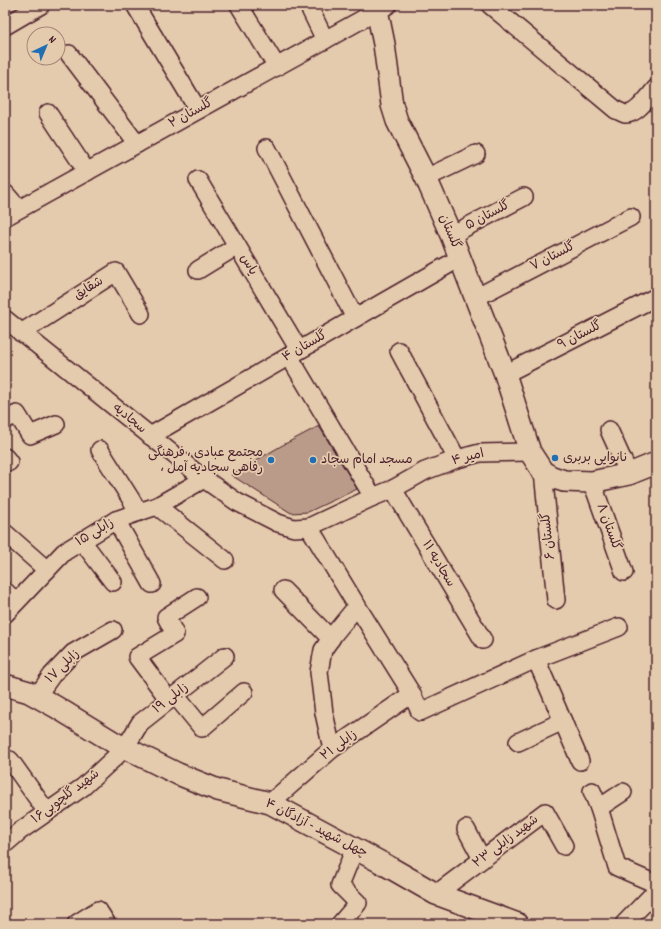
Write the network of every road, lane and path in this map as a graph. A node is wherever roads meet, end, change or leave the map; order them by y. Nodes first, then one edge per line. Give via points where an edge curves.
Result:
1 (41, 5) edge
2 (135, 5) edge
3 (239, 5) edge
4 (308, 5) edge
5 (490, 5) edge
6 (381, 7) edge
7 (5, 26) edge
8 (326, 40) junction
9 (69, 54) dead end
10 (277, 67) junction
11 (656, 88) edge
12 (198, 110) junction
13 (48, 113) dead end
14 (137, 144) junction
15 (267, 148) dead end
16 (476, 154) dead end
17 (87, 172) junction
18 (426, 178) junction
19 (198, 180) dead end
20 (5, 193) edge
21 (524, 197) dead end
22 (12, 213) edge
23 (631, 217) dead end
24 (451, 235) junction
25 (237, 246) junction
26 (460, 258) junction
27 (198, 270) dead end
28 (656, 297) edge
29 (475, 298) junction
30 (141, 314) dead end
31 (355, 318) junction
32 (5, 320) edge
33 (20, 333) junction
34 (399, 351) dead end
35 (294, 353) junction
36 (505, 374) junction
37 (5, 420) edge
38 (56, 424) dead end
39 (609, 430) dead end
40 (150, 436) junction
41 (100, 450) dead end
42 (530, 452) junction
43 (457, 459) junction
44 (656, 462) edge
45 (543, 472) junction
46 (629, 474) junction
47 (204, 479) junction
48 (592, 482) junction
49 (393, 489) junction
50 (373, 497) junction
51 (157, 506) junction
52 (139, 512) junction
53 (116, 520) junction
54 (278, 523) joint
55 (309, 527) junction
56 (6, 533) edge
57 (82, 541) junction
58 (225, 560) dead end
59 (47, 570) junction
60 (624, 572) dead end
61 (113, 582) dead end
62 (152, 584) dead end
63 (283, 590) dead end
64 (197, 597) dead end
65 (556, 600) dead end
66 (9, 602) edge
67 (357, 606) junction
68 (619, 627) dead end
69 (113, 630) dead end
70 (331, 638) junction
71 (483, 640) dead end
72 (225, 656) dead end
73 (536, 659) junction
74 (5, 685) edge
75 (244, 692) dead end
76 (412, 694) junction
77 (37, 696) junction
78 (172, 698) junction
79 (563, 721) junction
80 (518, 742) dead end
81 (125, 748) junction
82 (332, 749) junction
83 (10, 760) dead end
84 (580, 760) dead end
85 (592, 791) dead end
86 (622, 792) dead end
87 (270, 803) junction
88 (599, 808) junction
89 (47, 812) junction
90 (466, 829) dead end
91 (5, 844) edge
92 (564, 846) dead end
93 (355, 848) junction
94 (482, 859) junction
95 (656, 884) edge
96 (656, 891) edge
97 (436, 894) junction
98 (76, 924) edge
99 (107, 924) edge
100 (340, 924) edge
101 (518, 924) edge
102 (624, 924) edge

1 - 7 street
2 - 12 street
3 - 10 street
4 - 8 street
5 - 11 street via 616,110 626,114 637,110
6 - 8 street, گلستان ۲
6 - 18 street, گلستان via 396,121
8 - 10 street, گلستان ۲
9 - 14 street
10 - 12 street, گلستان ۲
12 - 14 street, گلستان ۲
13 - 17 street
14 - 17 street, گلستان ۲
15 - 31 street
16 - 18 street
17 - 22 street, گلستان ۲
18 - 24 street, گلستان
19 - 25 street, یاس
20 - 22 street
21 - 24 street, گلستان ۵
23 - 29 street, گلستان ۷
24 - 26 street, گلستان
25 - 27 street
25 - 35 street, یاس
26 - 29 street, گلستان
26 - 31 street, گلستان ۴
28 - 36 street, گلستان ۹
29 - 36 street, گلستان
30 - 33 street, شقایق via 116,272
31 - 35 street, گلستان ۴
32 - 33 street, سجادیه
33 - 40 street, سجادیه
34 - 43 street
35 - 40 street, گلستان ۴
35 - 50 street, یاس
36 - 42 street, گلستان
37 - 38 street via 17,414 30,434
39 - 46 street
40 - 47 street, سجادیه
41 - 52 street
42 - 43 street, امیر ۴ via 480,453
42 - 45 street
43 - 49 street, امیر ۴ via 425,471
44 - 46 street
45 - 48 street via 564,481
45 - 65 street, گلستان ۶
46 - 48 street
47 - 51 street, زابلی ۱۵
47 - 54 street, سجادیه via 237,502
48 - 60 street, گلستان ۸
49 - 50 street, امیر ۴
49 - 71 street, سجادیه ۱۱
50 - 55 street, امیر ۴
51 - 52 street, زابلی ۱۵
51 - 58 street
52 - 53 street, زابلی ۱۵
53 - 57 street, زابلی ۱۵
53 - 62 street
54 - 55 street, امیر ۴ via 294,528
55 - 67 street
56 - 59 street
57 - 59 street, زابلی ۱۵ via 64,552
57 - 61 street
59 - 66 street, زابلی ۱۵
63 - 70 street
64 - 78 street via 166,617 175,634 137,657
67 - 70 street
67 - 76 street
68 - 73 street
69 - 77 street, زابلی ۱۷ via 73,653
70 - 82 street via 324,650 319,672
72 - 78 street, زابلی ۱۹
73 - 76 street via 420,712
73 - 79 street
74 - 77 street, چهل شهید - آزادگان ۴
75 - 78 street via 202,728
76 - 82 street, زابلی ۲۱
77 - 81 street, چهل شهید - آزادگان ۴
78 - 81 street, زابلی ۱۹ via 140,723
79 - 80 street
79 - 84 street
81 - 87 street, چهل شهید - آزادگان ۴ via 218,790
81 - 89 street, شهید گلچوبی۱۶ via 84,787
82 - 87 street, زابلی ۲۱
83 - 89 street
85 - 88 street
86 - 88 street
87 - 93 street, چهل شهید - آزادگان ۴
88 - 95 street via 618,867
89 - 91 street, شهید گلچوبی۱۶
90 - 94 street
92 - 94 street, شهید زابلی ۲۳ via 545,812
93 - 97 street, چهل شهید - آزادگان ۴
93 - 100 street via 340,885 358,903
94 - 97 street, شهید زابلی ۲۳
96 - 102 street
97 - 101 street, چهل شهید - آزادگان ۴
98 - 99 street via 98,910

